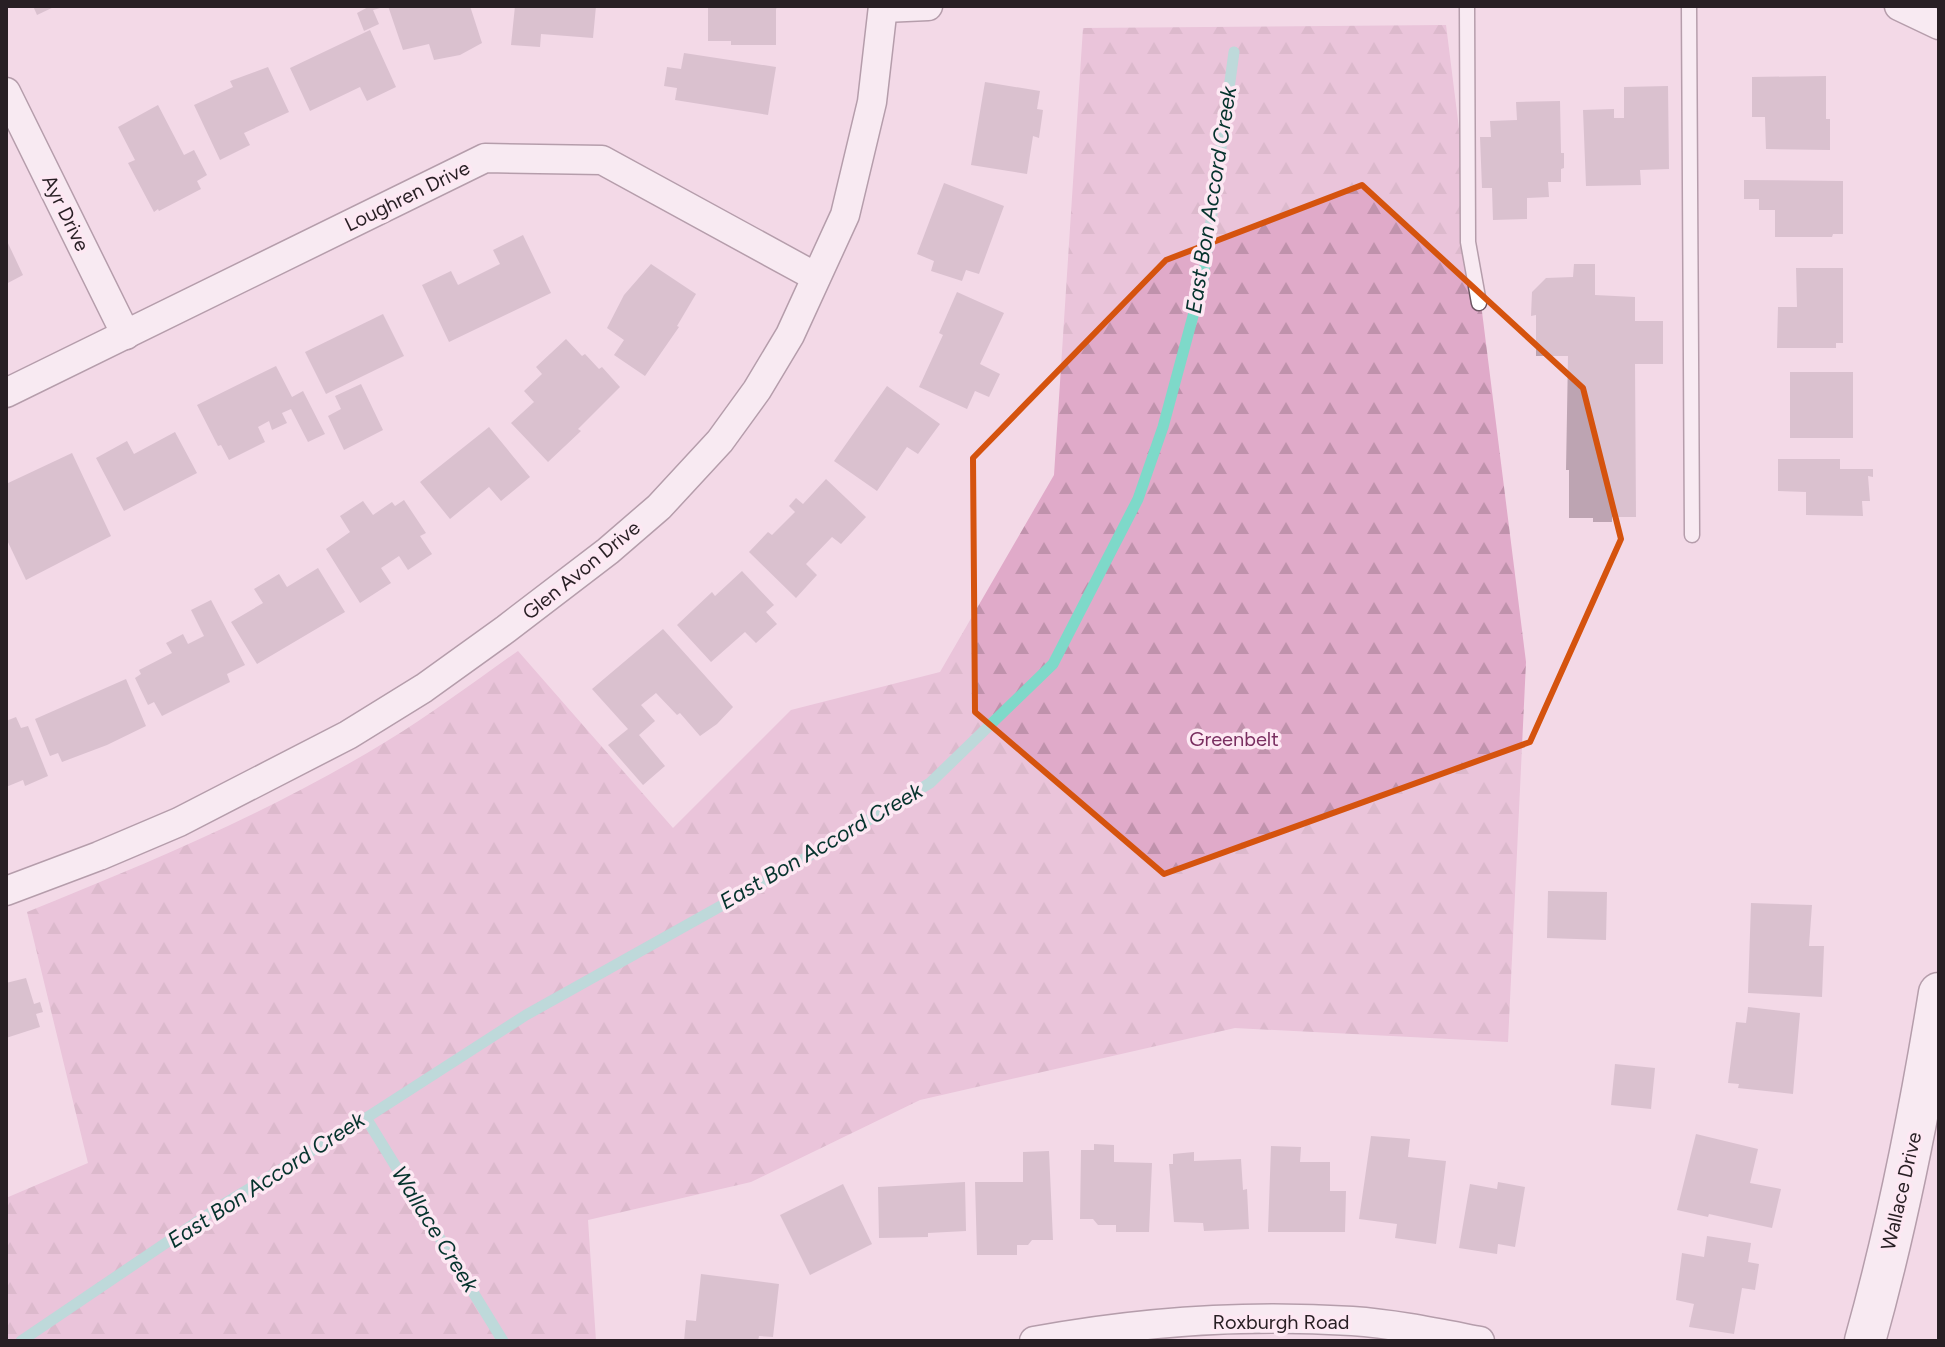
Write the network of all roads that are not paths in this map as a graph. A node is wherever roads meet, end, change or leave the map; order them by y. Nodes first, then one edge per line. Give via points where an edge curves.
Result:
1 (928, 6) edge
2 (1467, 6) edge
3 (1689, 6) edge
4 (1899, 6) edge
5 (883, 7) edge
6 (1939, 25) edge
7 (6, 92) edge
8 (816, 277) junction
9 (1479, 303) dead end
10 (126, 335) junction
11 (6, 393) edge
12 (1692, 535) dead end
13 (6, 891) edge
14 (1939, 993) edge
15 (1034, 1341) edge
16 (1480, 1341) edge
17 (1865, 1341) edge

1 - 5 street
2 - 9 lane via 1468,242
3 - 12 lane
4 - 6 street
5 - 8 street, Glen Avon Drive via 872,102 845,215
7 - 10 street, Ayr Drive
8 - 10 street, Loughren Drive via 602,160 485,158
8 - 13 street, Glen Avon Drive via 790,335 720,441 659,507 543,602 348,735 179,822
10 - 11 street, Loughren Drive
14 - 17 street, Wallace Drive via 1901,1196
15 - 16 street, Roxburgh Road via 1169,1323 1259,1320 1353,1321

